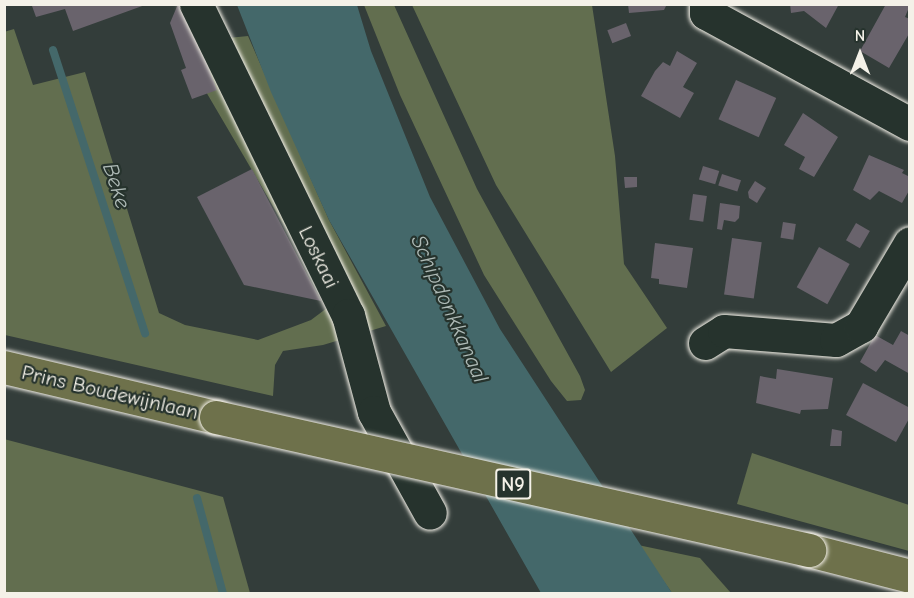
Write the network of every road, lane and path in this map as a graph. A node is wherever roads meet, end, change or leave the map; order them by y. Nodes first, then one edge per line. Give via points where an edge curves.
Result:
1 (196, 4) edge
2 (706, 4) edge
3 (746, 18) edge
4 (909, 124) edge
5 (909, 243) edge
6 (901, 282) edge
7 (705, 343) dead end
8 (4, 367) edge
9 (430, 513) dead end
10 (909, 576) edge

1 - 9 street, Loskaai via 348,315 374,412
2 - 3 street via 706,13
3 - 4 street
5 - 6 street
6 - 7 street via 861,326 836,340 724,331
8 - 10 main road, Prins Boudewijnlaan / N9, bridge

